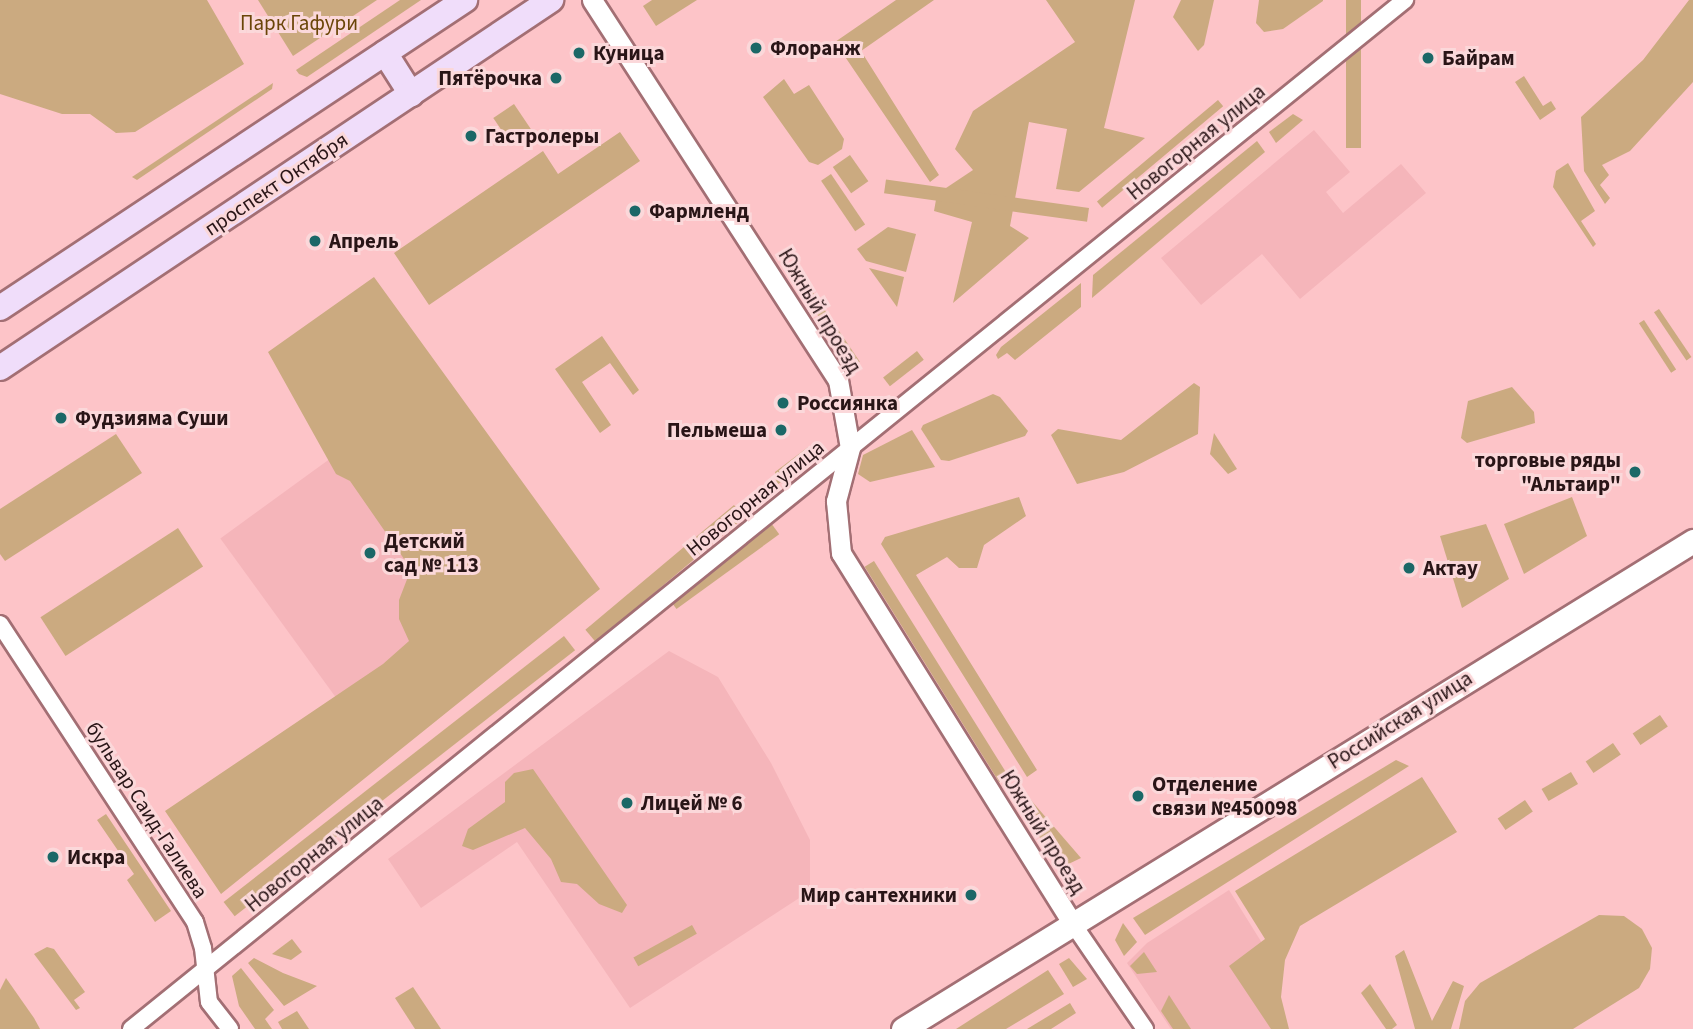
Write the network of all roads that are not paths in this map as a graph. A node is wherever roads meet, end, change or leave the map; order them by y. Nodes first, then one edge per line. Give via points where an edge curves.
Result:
1 (465, 0) edge
2 (551, 0) edge
3 (592, 0) edge
4 (1405, 0) edge
5 (384, 53) junction
6 (411, 94) junction
7 (0, 308) edge
8 (0, 368) edge
9 (850, 448) junction
10 (1693, 541) edge
11 (0, 624) edge
12 (1071, 921) junction
13 (205, 968) junction
14 (131, 1029) edge
15 (230, 1029) edge
16 (903, 1029) edge
17 (1145, 1029) edge

1 - 5 main road
2 - 6 main road, проспект Октября
3 - 9 street, Южный проезд via 831,366 843,393
4 - 9 street, Новогорная улица
5 - 6 main road
5 - 7 main road
6 - 8 main road, проспект Октября
9 - 12 street, Южный проезд via 836,501 841,553
9 - 13 street, Новогорная улица
10 - 12 main road, Российская улица
11 - 13 street, бульвар Саид-Галиева via 195,922
12 - 16 main road, Российская улица
12 - 17 street
13 - 14 street, Новогорная улица
13 - 15 street, бульвар Саид-Галиева via 209,1002

